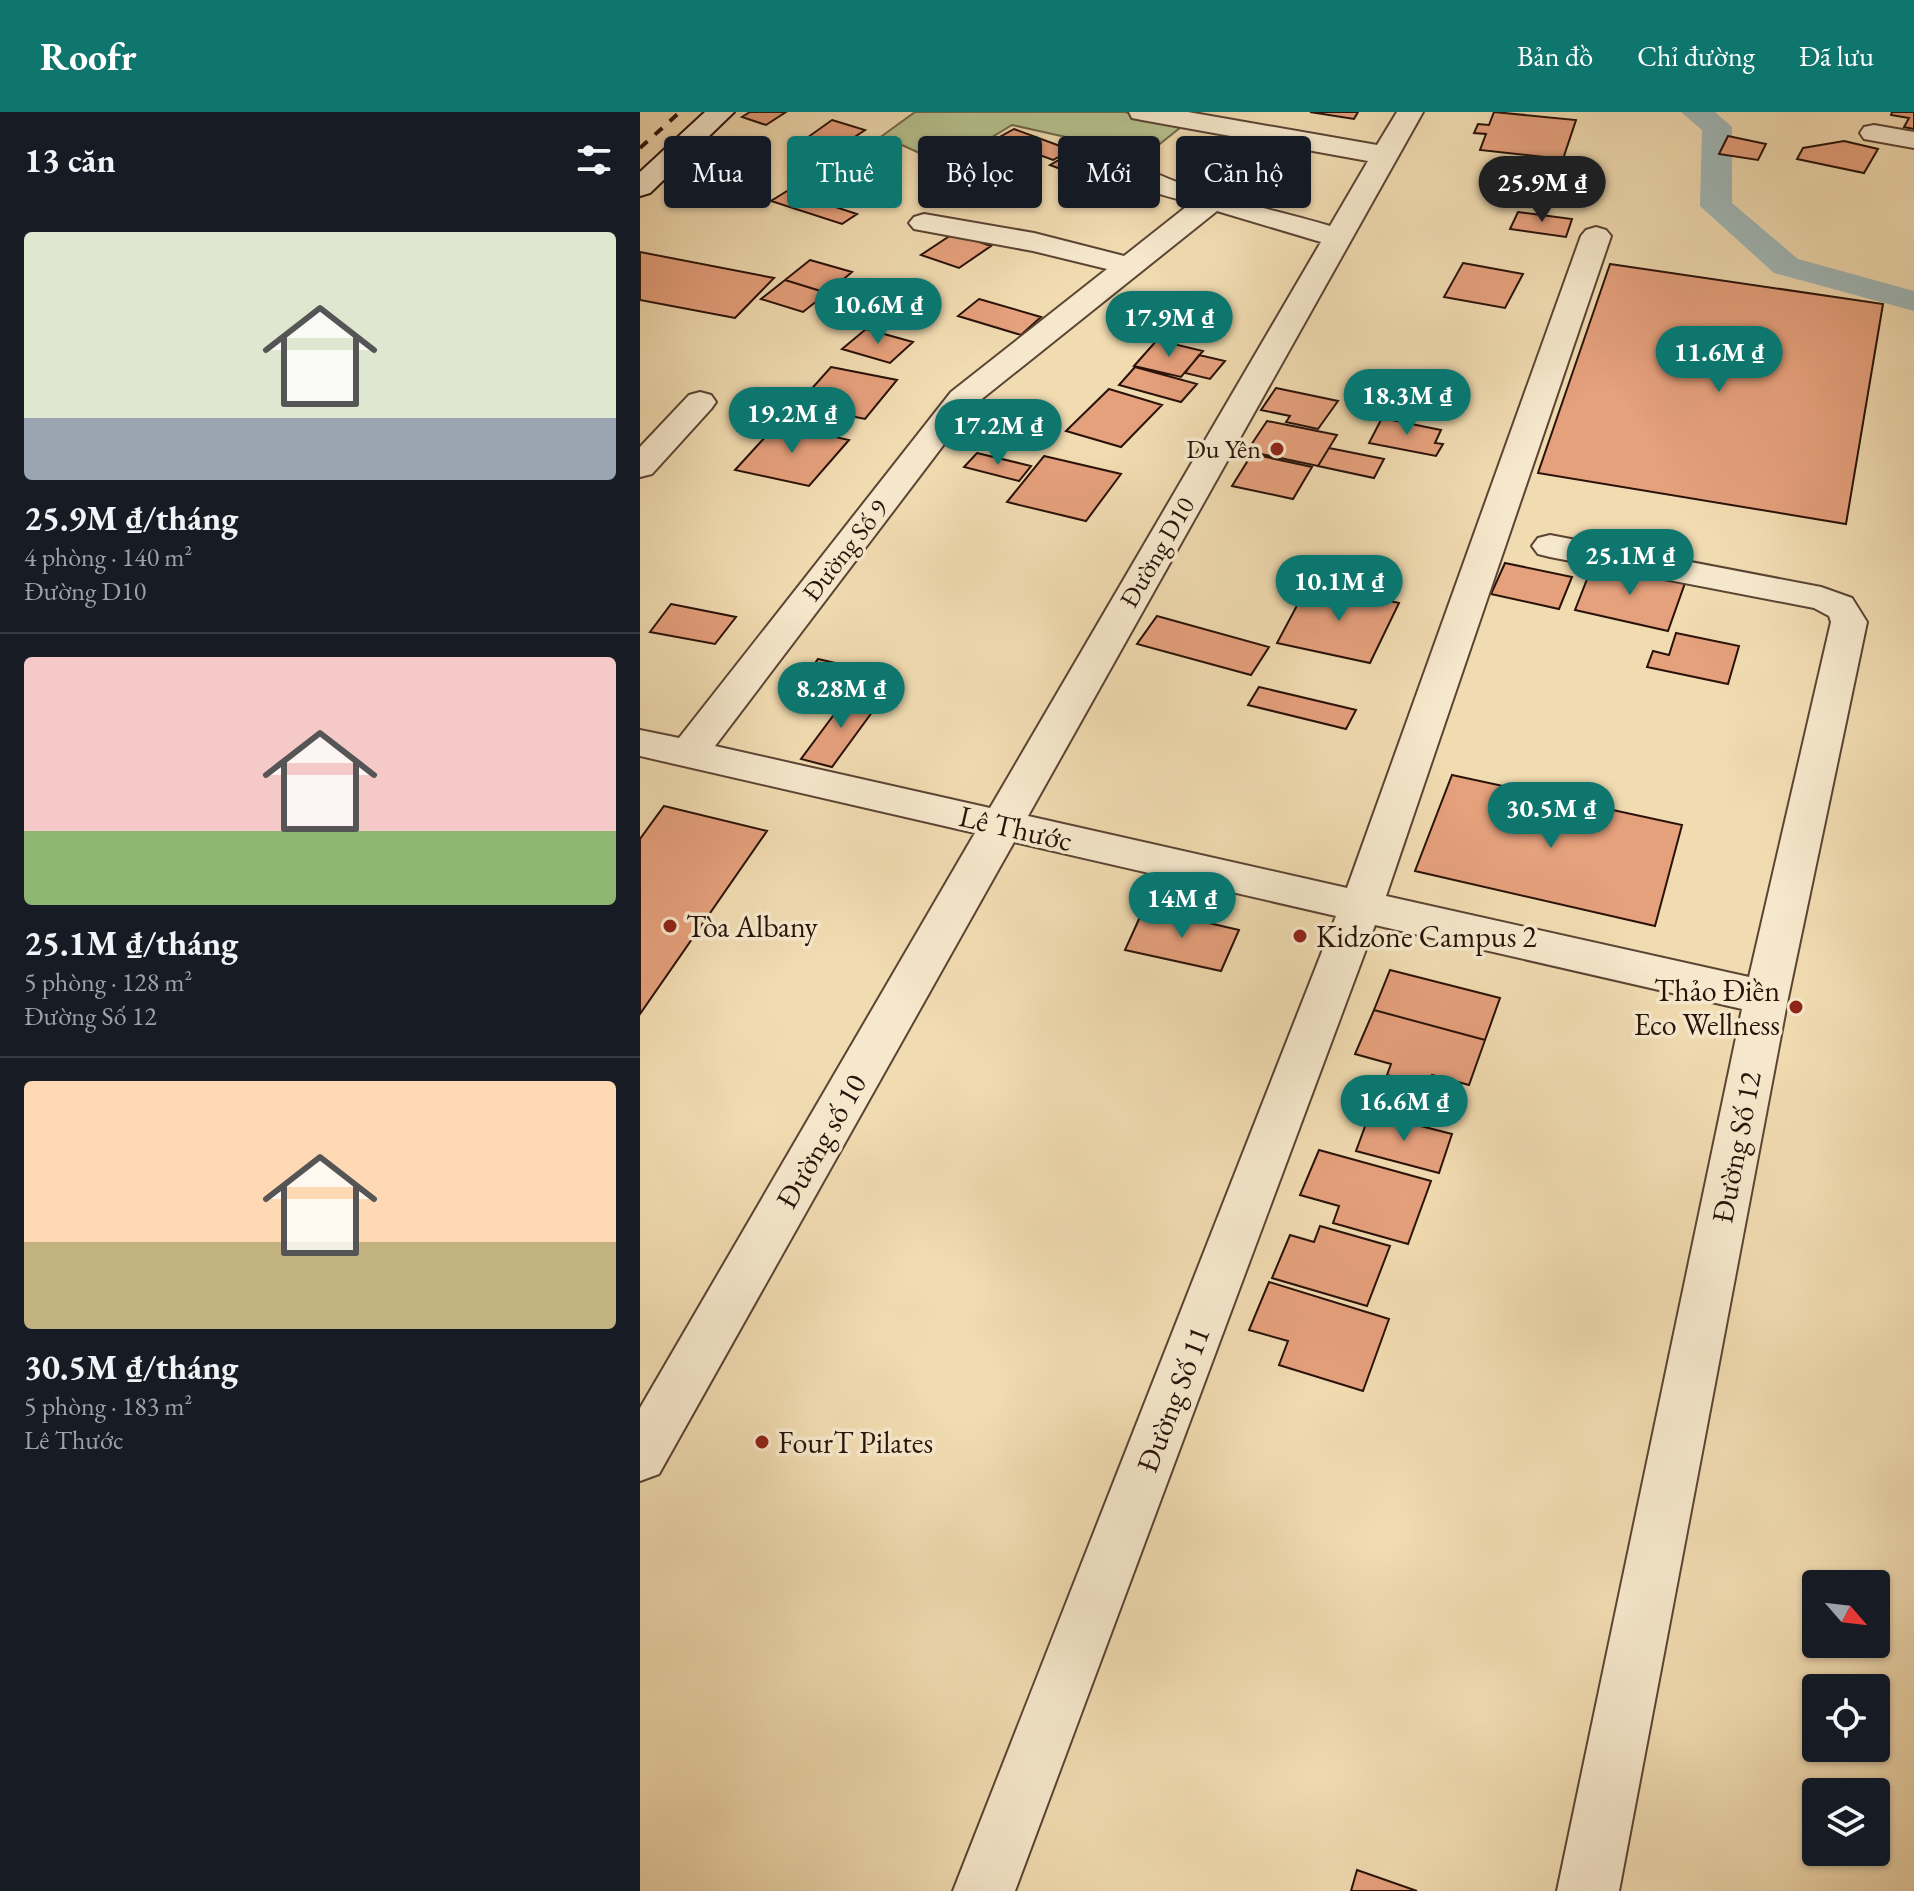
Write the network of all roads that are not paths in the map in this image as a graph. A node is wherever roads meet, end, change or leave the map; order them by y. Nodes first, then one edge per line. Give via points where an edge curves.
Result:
1 (721, 112) edge
2 (1142, 112) edge
3 (1410, 112) edge
4 (1874, 133) dead end
5 (1914, 140) edge
6 (1384, 155) junction
7 (640, 187) edge
8 (1203, 208) edge
9 (1236, 208) edge
10 (924, 223) dead end
11 (1596, 236) dead end
12 (1337, 237) junction
13 (1129, 266) junction
14 (700, 402) dead end
15 (640, 467) edge
16 (1550, 546) dead end
17 (654, 750) edge
18 (1001, 825) junction
19 (1361, 907) junction
20 (1766, 998) junction
21 (640, 1457) edge
22 (984, 1891) edge
23 (1588, 1891) edge

1 - 7 street
2 - 6 street
3 - 6 street, Đường D10
4 - 5 street
6 - 12 street, Đường D10
8 - 13 street, Đường Số 9
9 - 12 street
10 - 13 street
11 - 19 street, Đường Số 11
12 - 18 street, Đường D10
13 - 17 street, Đường Số 9 via 962,399
14 - 15 street
16 - 20 street, Đường Số 12 via 1821,598 1847,611 1849,622
17 - 18 street, Lê Thước
18 - 19 street, Lê Thước
18 - 21 street, Đường số 10
19 - 20 street, Lê Thước
19 - 22 street, Đường Số 11
20 - 23 street, Đường Số 12

